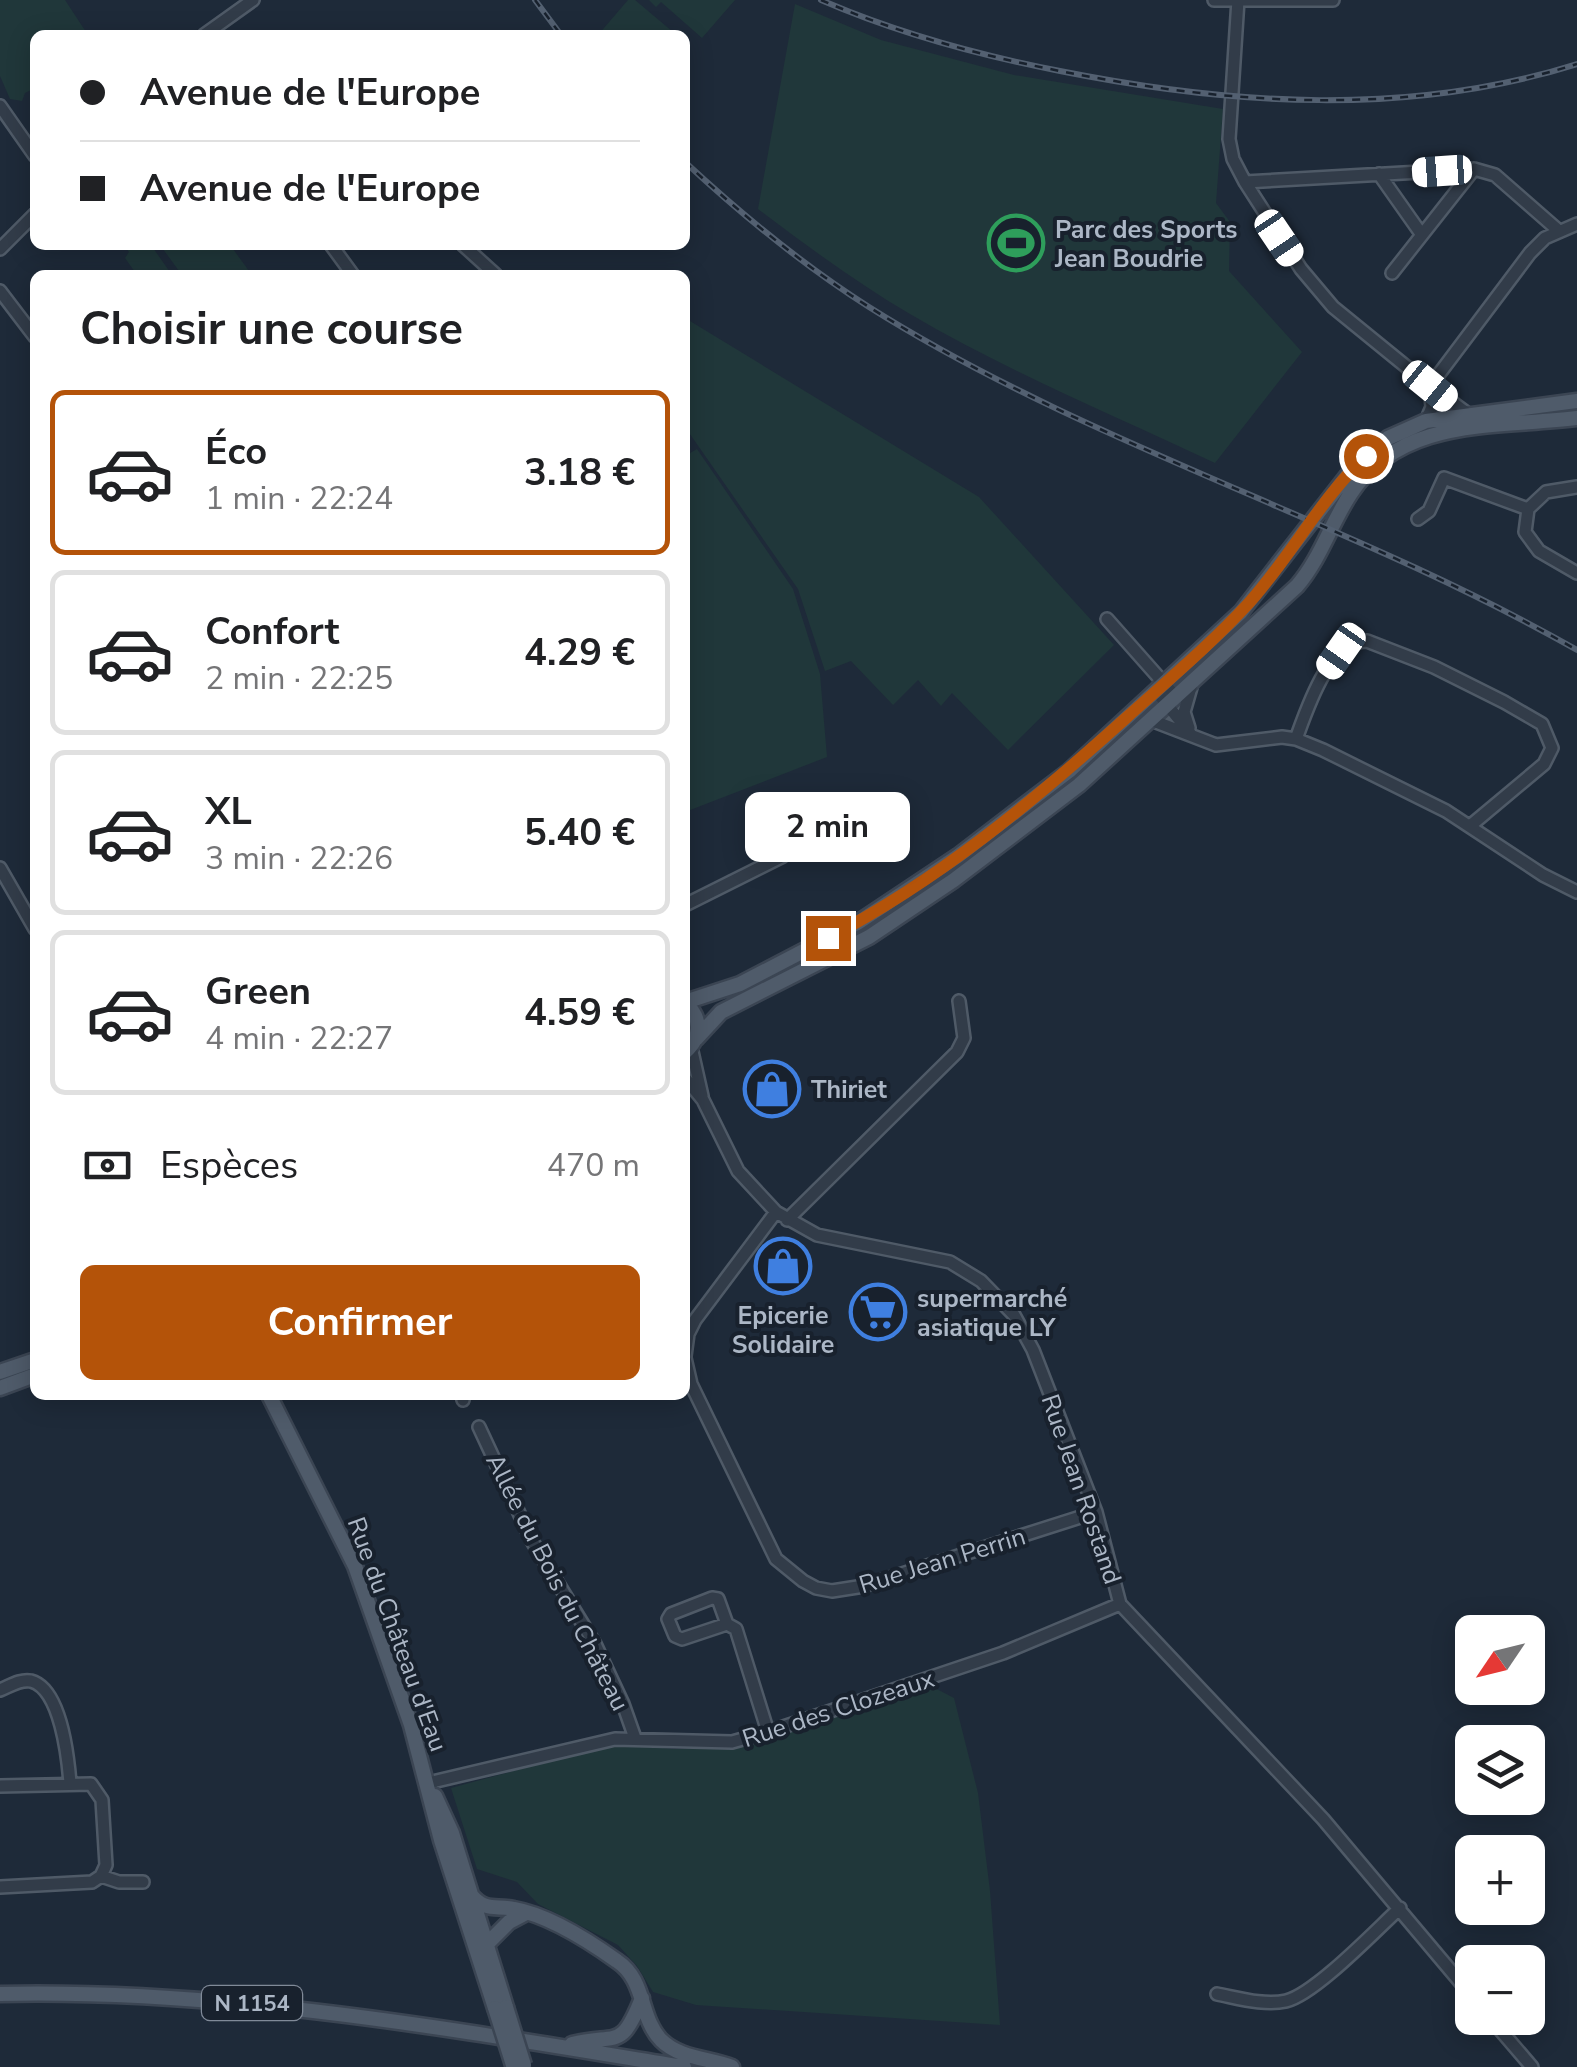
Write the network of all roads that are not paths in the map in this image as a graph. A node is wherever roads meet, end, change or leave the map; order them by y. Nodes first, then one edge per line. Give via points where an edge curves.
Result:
1 (253, 0) edge
2 (1214, 0) edge
3 (1238, 0) edge
4 (1333, 0) edge
5 (211, 30) edge
6 (0, 106) edge
7 (30, 149) edge
8 (1474, 169) junction
9 (1379, 174) junction
10 (1245, 182) junction
11 (30, 219) edge
12 (1577, 224) edge
13 (1560, 230) junction
14 (1422, 235) junction
15 (0, 249) edge
16 (468, 250) edge
17 (490, 270) edge
18 (1392, 273) dead end
19 (0, 290) edge
20 (30, 329) edge
21 (1430, 386) junction
22 (1577, 401) edge
23 (1468, 414) junction
24 (1577, 418) edge
25 (1426, 421) junction
26 (1577, 487) edge
27 (1528, 510) junction
28 (1418, 519) dead end
29 (1577, 573) edge
30 (1107, 618) dead end
31 (1192, 682) junction
32 (1160, 687) junction
33 (1172, 701) junction
34 (1151, 720) junction
35 (1193, 736) junction
36 (1296, 738) junction
37 (1470, 826) junction
38 (783, 856) dead end
39 (0, 868) edge
40 (1577, 892) edge
41 (690, 902) edge
42 (30, 920) edge
43 (690, 1000) edge
44 (960, 1000) dead end
45 (690, 1007) edge
46 (691, 1046) edge
47 (690, 1084) edge
48 (703, 1100) junction
49 (782, 1216) junction
50 (690, 1330) edge
51 (30, 1362) edge
52 (0, 1372) edge
53 (690, 1376) edge
54 (30, 1377) edge
55 (0, 1388) edge
56 (271, 1400) edge
57 (479, 1427) dead end
58 (1096, 1512) junction
59 (1120, 1604) junction
60 (727, 1624) junction
61 (0, 1690) edge
62 (768, 1732) junction
63 (635, 1738) junction
64 (428, 1782) junction
65 (70, 1783) junction
66 (0, 1786) edge
67 (101, 1876) junction
68 (142, 1882) dead end
69 (0, 1887) edge
70 (1400, 1908) junction
71 (526, 1913) junction
72 (480, 1919) junction
73 (500, 1928) junction
74 (488, 1943) junction
75 (1455, 1975) edge
76 (0, 1994) edge
77 (1217, 1994) dead end
78 (642, 1998) junction
79 (500, 2008) junction
80 (1505, 2035) edge
81 (557, 2047) junction
82 (590, 2052) junction
83 (519, 2066) edge
84 (629, 2067) edge
85 (684, 2067) edge
86 (732, 2067) edge
87 (1532, 2067) edge

1 - 5 street
2 - 3 street
3 - 4 street
3 - 10 street via 1229,139
6 - 7 street
8 - 9 street
8 - 13 street via 1495,175
8 - 14 street
9 - 10 street
9 - 14 street
10 - 21 street via 1300,270 1333,307
11 - 15 street
12 - 13 street
13 - 21 street via 1530,253
14 - 18 street
16 - 17 street
19 - 20 street
21 - 23 street
21 - 25 street
22 - 23 main road
23 - 25 main road
24 - 31 main road via 1435,433 1380,461 1352,491 1298,586
25 - 32 main road via 1388,438 1357,464 1250,602
26 - 27 street via 1546,492
27 - 28 street via 1444,478 1429,512
27 - 29 street via 1526,532 1539,552
30 - 32 street
31 - 33 main road
31 - 35 street via 1184,712
32 - 33 street
32 - 43 main road via 1034,799 876,911 740,984
33 - 34 main road
33 - 35 street
34 - 35 street
34 - 46 main road via 954,880 870,937 721,1012
35 - 36 street via 1216,745
36 - 37 street
36 - 37 street via 1315,690 1354,640 1462,679 1542,724 1552,748 1544,764
37 - 40 street
38 - 41 street
39 - 42 street
44 - 49 street, Rue Jean Perrin via 964,1038 957,1052
45 - 46 main road via 696,1014
46 - 48 street, Rue Jean Rostand
47 - 48 street, Rue Jean Rostand
48 - 49 street, Rue Jean Rostand via 738,1170
49 - 50 street, Rue Jean Perrin
49 - 58 street, Rue Jean Rostand via 817,1235 950,1262 996,1295 1033,1350
51 - 52 main road
53 - 58 street, Rue Jean Perrin via 776,1559 816,1588 864,1586
54 - 55 main road
56 - 64 main road, Rue du Château d'Eau via 354,1566
57 - 63 street, Allée du Bois du Château via 532,1541 595,1644
58 - 59 street, Rue Jean Rostand
59 - 62 street, Rue des Clozeaux via 1003,1653
59 - 70 street, Rue Jean Rostand
60 - 60 street via 712,1598 668,1620 682,1640
60 - 62 street via 736,1629
61 - 65 street via 23,1681 38,1684 66,1734
62 - 63 street, Rue des Clozeaux via 732,1742
63 - 64 street, Rue des Clozeaux
64 - 72 main road, Rue du Château d'Eau via 432,1810
64 - 72 main road, Rue du Château d'Eau via 472,1896 483,1906
65 - 66 street
65 - 67 street via 90,1784 102,1800
67 - 68 street
67 - 69 street via 86,1883
70 - 75 street, Rue Jean Rostand
70 - 77 street via 1305,1993 1285,2002
71 - 72 main road via 515,1909
71 - 73 main road
71 - 78 main road via 619,1962
72 - 73 main road
72 - 74 main road, Rue du Château d'Eau
72 - 79 main road, Rue du Château d'Eau
73 - 74 main road
74 - 79 main road, Rue du Château d'Eau
76 - 81 main road, N 1154 via 223,1999
78 - 81 main road via 622,2034
78 - 86 main road via 662,2041
79 - 83 main road, bridge
80 - 87 street
81 - 82 main road, N 1154
82 - 84 main road
82 - 85 main road, N 1154

